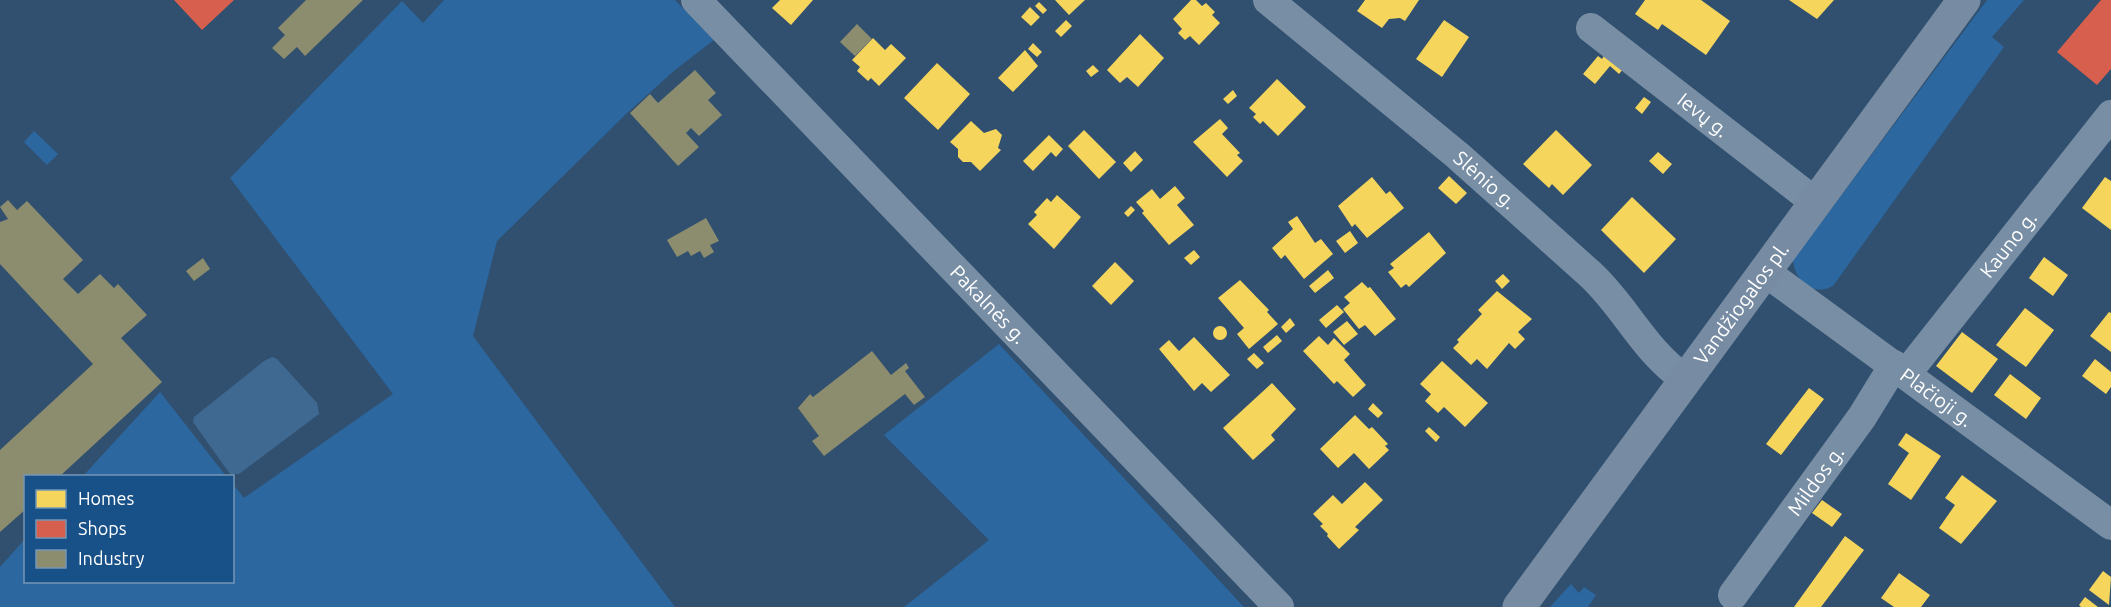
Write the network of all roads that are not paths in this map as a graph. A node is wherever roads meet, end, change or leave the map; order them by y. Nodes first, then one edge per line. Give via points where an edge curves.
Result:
1 (696, 0) edge
2 (1268, 0) edge
3 (1964, 0) edge
4 (1592, 28) dead end
5 (2111, 115) edge
6 (1815, 202) junction
7 (1764, 271) junction
8 (1900, 369) junction
9 (1684, 379) junction
10 (2111, 525) edge
11 (1733, 595) dead end
12 (1279, 607) edge
13 (1519, 607) edge

1 - 12 street, Pakalnės g.
2 - 9 street, Slėnio g. via 1457,155 1595,278 1658,359
3 - 6 main road, Vandžiogalos pl.
4 - 6 street, Ievų g.
5 - 8 street, Kauno g.
6 - 7 main road, Vandžiogalos pl.
7 - 8 street, Plačioji g.
7 - 9 main road, Vandžiogalos pl.
8 - 10 street, Plačioji g.
8 - 11 street, Mildos g.
9 - 13 main road, Vandžiogalos pl.

